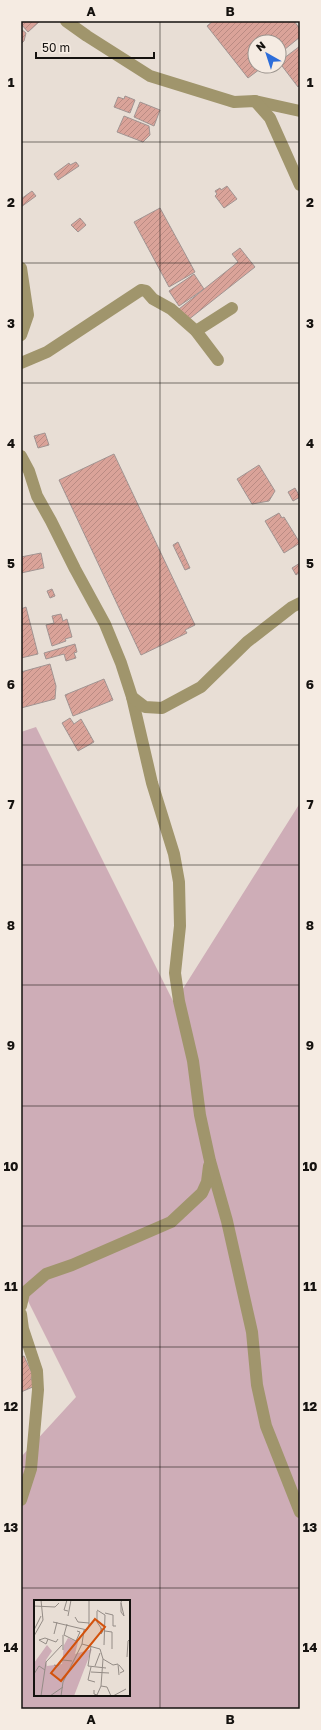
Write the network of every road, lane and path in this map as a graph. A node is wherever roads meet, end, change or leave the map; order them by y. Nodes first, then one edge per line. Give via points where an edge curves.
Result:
1 (66, 21) edge
2 (255, 101) junction
3 (300, 110) edge
4 (300, 185) edge
5 (21, 268) edge
6 (232, 308) dead end
7 (196, 331) junction
8 (21, 335) edge
9 (218, 360) dead end
10 (21, 363) edge
11 (21, 456) edge
12 (300, 604) edge
13 (132, 697) junction
14 (210, 1161) junction
15 (21, 1306) edge
16 (21, 1314) edge
17 (21, 1500) edge
18 (300, 1512) edge

1 - 2 street via 150,76 234,102
2 - 3 street
2 - 4 street via 270,118
5 - 8 street via 28,315
6 - 7 street
7 - 9 street
7 - 10 street via 171,309 141,290 47,352
11 - 13 street via 37,496 105,624
12 - 13 street via 292,607 247,642 201,687 162,708 146,707
13 - 14 street via 152,783 174,854 179,882 180,926 175,973 178,1001 193,1061 200,1115
14 - 15 street via 207,1182 202,1193 171,1222 46,1274 24,1293
14 - 18 street via 227,1221 252,1332 266,1426
16 - 17 street via 23,1329 37,1371 38,1390 31,1469

